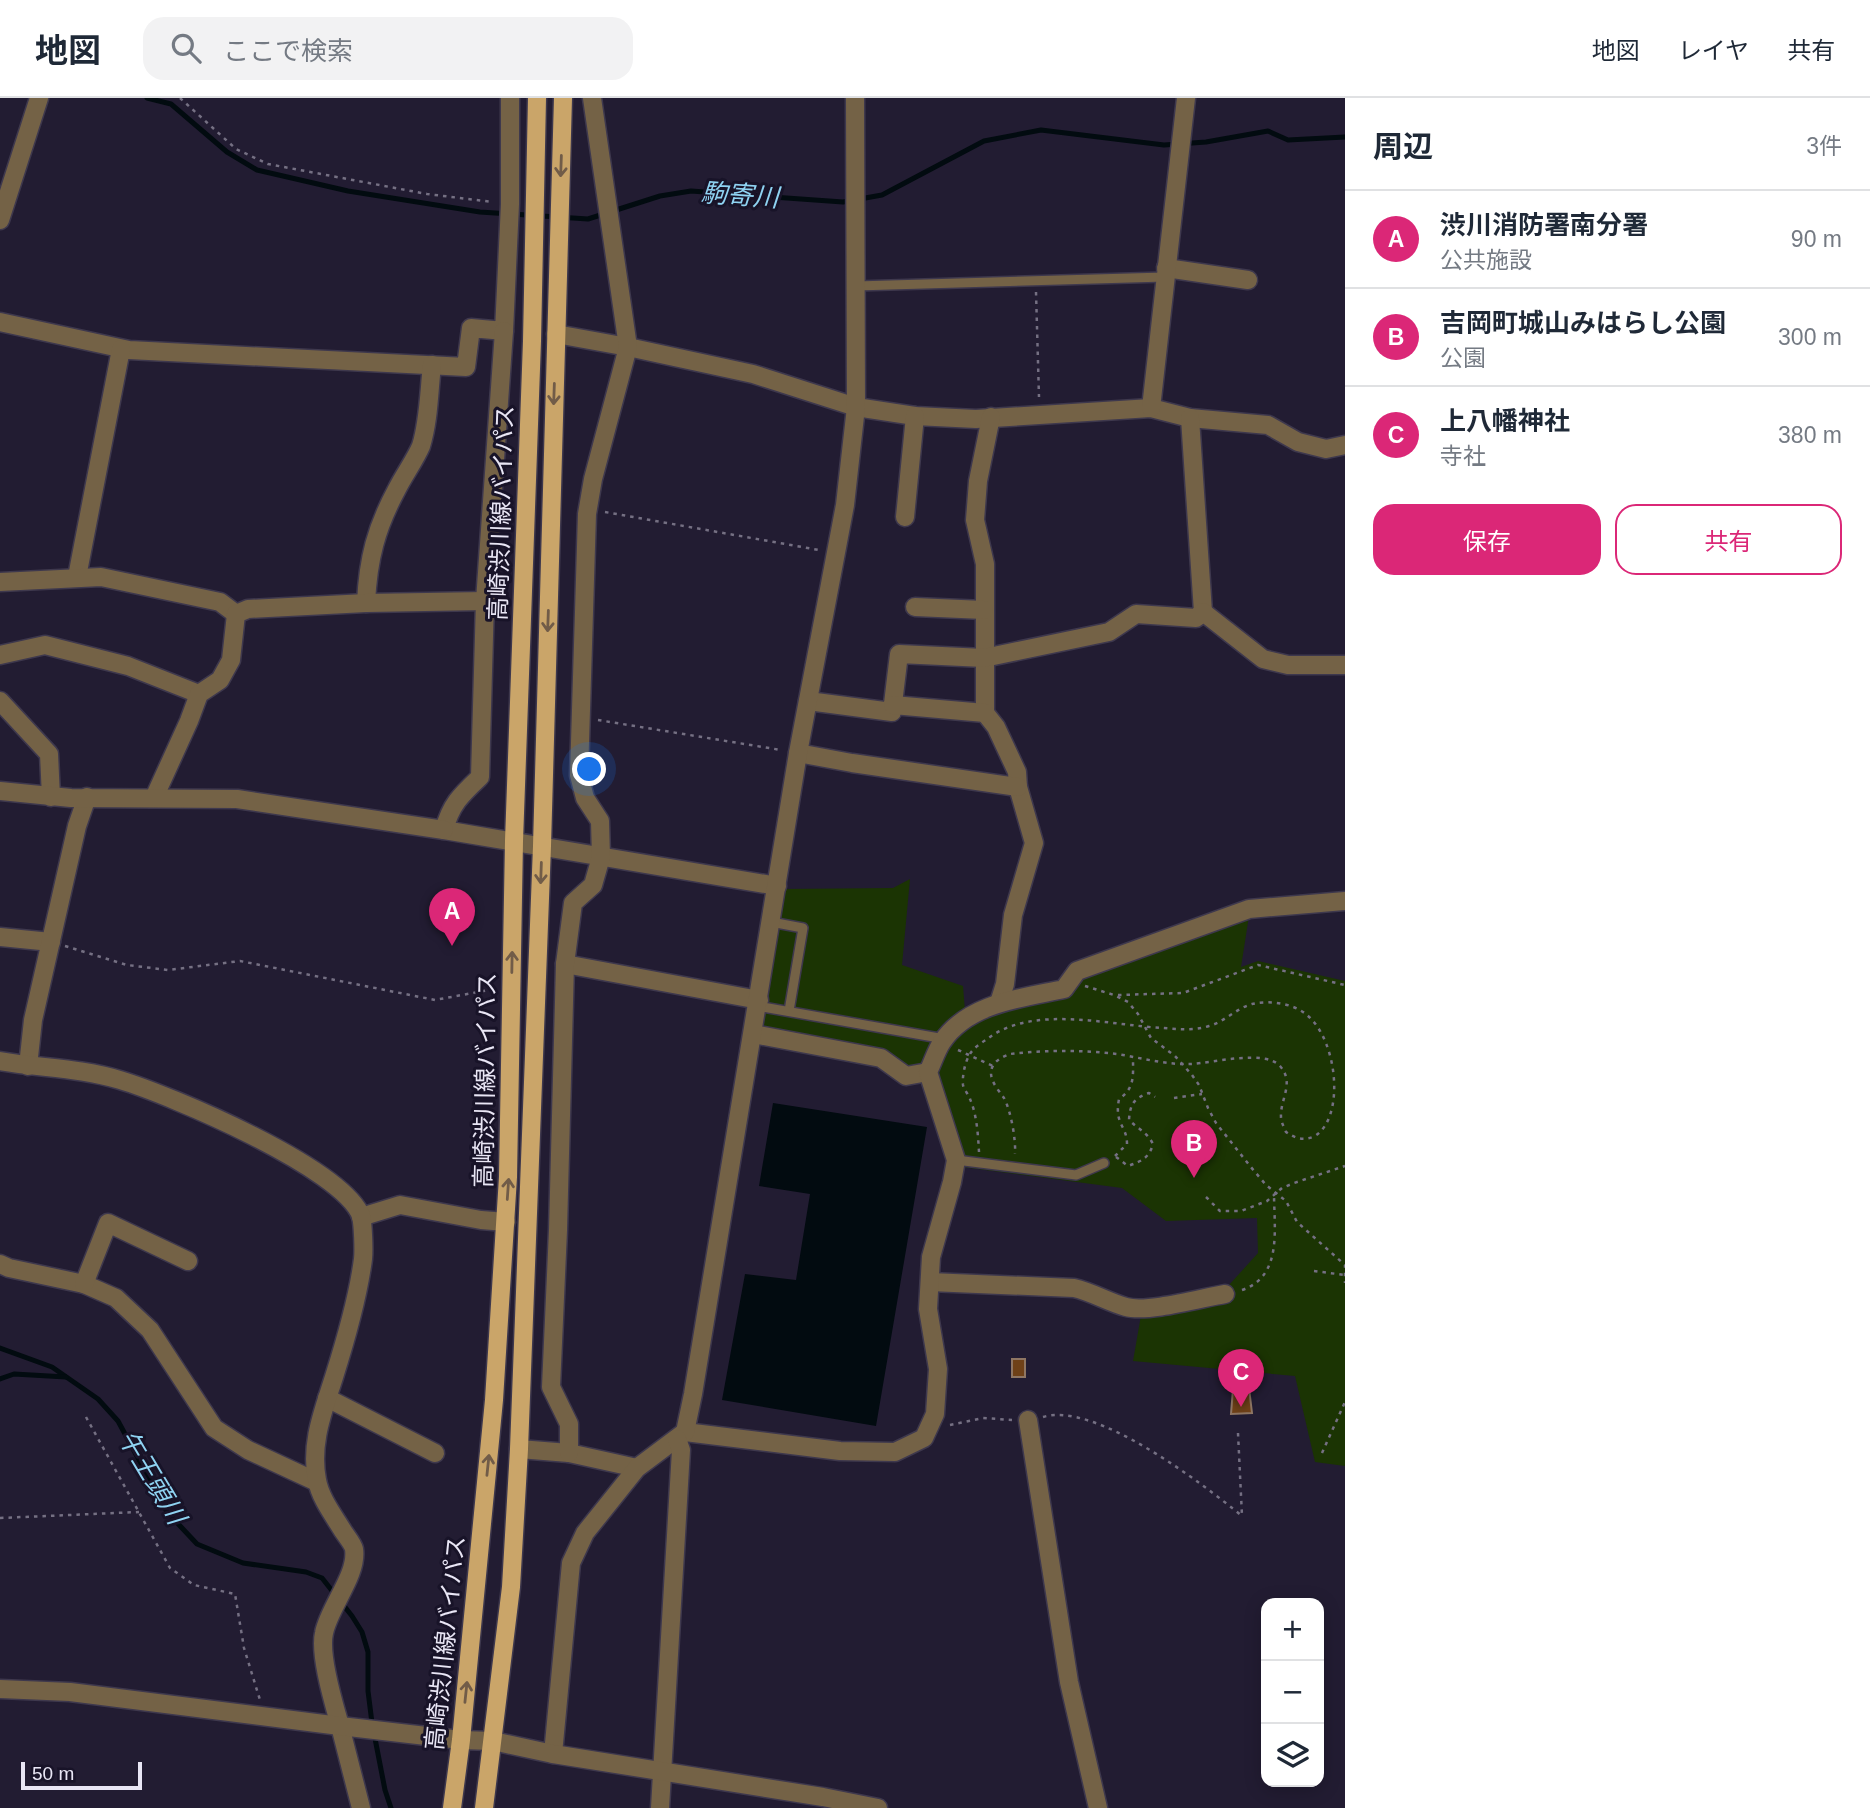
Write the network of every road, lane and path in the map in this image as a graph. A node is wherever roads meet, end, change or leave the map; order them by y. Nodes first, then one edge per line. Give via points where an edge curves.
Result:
1 (39, 98) edge
2 (180, 98) edge
3 (510, 98) edge
4 (537, 98) edge
5 (564, 98) edge
6 (592, 98) edge
7 (855, 98) edge
8 (1186, 98) edge
9 (510, 204) junction
10 (0, 220) edge
11 (1165, 272) junction
12 (1248, 280) dead end
13 (1036, 281) junction
14 (856, 286) junction
15 (0, 322) edge
16 (504, 331) junction
17 (556, 334) junction
18 (628, 347) junction
19 (121, 348) junction
20 (432, 365) junction
21 (856, 407) junction
22 (1151, 408) junction
23 (1039, 415) junction
24 (915, 416) junction
25 (991, 417) junction
26 (1190, 418) junction
27 (1345, 445) edge
28 (588, 509) junction
29 (905, 517) dead end
30 (836, 554) junction
31 (77, 577) junction
32 (0, 582) edge
33 (485, 601) junction
34 (366, 603) junction
35 (915, 607) dead end
36 (984, 610) junction
37 (1203, 612) junction
38 (236, 614) junction
39 (0, 654) edge
40 (984, 658) junction
41 (1345, 665) edge
42 (199, 694) junction
43 (0, 701) edge
44 (808, 701) junction
45 (893, 705) junction
46 (985, 713) junction
47 (581, 717) junction
48 (799, 752) junction
49 (1018, 787) junction
50 (0, 791) edge
51 (51, 797) junction
52 (87, 797) junction
53 (154, 798) junction
54 (444, 830) junction
55 (514, 841) junction
56 (542, 846) junction
57 (601, 857) junction
58 (777, 886) junction
59 (1345, 901) edge
60 (771, 922) junction
61 (0, 937) edge
62 (51, 942) junction
63 (565, 964) junction
64 (1068, 983) junction
65 (1345, 985) edge
66 (512, 986) junction
67 (1114, 995) junction
68 (758, 1003) junction
69 (999, 1003) junction
70 (789, 1011) junction
71 (1143, 1027) junction
72 (753, 1034) junction
73 (944, 1041) junction
74 (969, 1055) junction
75 (1133, 1058) junction
76 (0, 1061) edge
77 (1184, 1064) junction
78 (28, 1066) junction
79 (993, 1066) junction
80 (1337, 1066) dead end
81 (928, 1072) junction
82 (1203, 1094) junction
83 (1154, 1097) dead end
84 (1174, 1098) dead end
85 (1332, 1127) dead end
86 (956, 1160) junction
87 (979, 1163) junction
88 (1104, 1163) dead end
89 (1345, 1166) edge
90 (1013, 1168) junction
91 (1274, 1193) junction
92 (1206, 1197) dead end
93 (361, 1217) junction
94 (506, 1222) junction
95 (188, 1261) dead end
96 (0, 1264) edge
97 (1314, 1271) dead end
98 (1345, 1275) edge
99 (930, 1282) junction
100 (1345, 1283) edge
101 (84, 1284) junction
102 (1225, 1293) joint
103 (327, 1398) junction
104 (1345, 1402) edge
105 (86, 1417) dead end
106 (1028, 1420) junction
107 (1238, 1433) dead end
108 (681, 1436) junction
109 (925, 1436) junction
110 (519, 1449) junction
111 (435, 1453) dead end
112 (569, 1453) junction
113 (1322, 1453) dead end
114 (637, 1468) junction
115 (317, 1482) junction
116 (139, 1512) junction
117 (0, 1518) edge
118 (0, 1689) edge
119 (264, 1717) junction
120 (340, 1726) junction
121 (461, 1740) junction
122 (493, 1741) junction
123 (552, 1754) junction
124 (662, 1771) junction
125 (360, 1808) edge
126 (452, 1808) edge
127 (484, 1808) edge
128 (660, 1808) edge
129 (878, 1808) edge
130 (1098, 1808) edge

1 - 10 street
2 - 9 path via 236,149 268,164 427,194
3 - 9 street
4 - 55 main road, 高崎渋川線バイパス
5 -> 17 main road, 高崎渋川線バイパス
6 - 18 street
7 - 14 street
8 - 11 street
9 - 16 street
11 - 12 street
11 - 13 lane
11 - 22 street
13 - 14 lane
13 - 23 path
14 - 21 street
15 - 19 street
16 - 20 street via 471,328 466,367
16 - 33 street
17 - 18 street
17 -> 56 main road, 高崎渋川線バイパス
18 - 21 street via 753,374
18 - 28 street
19 - 20 street
19 - 31 street
20 - 34 street via 426,428 373,541
21 - 24 street
21 - 30 street
22 - 23 street
22 - 26 street
23 - 25 street
24 - 25 street
24 - 29 street
25 - 36 street via 975,520 985,564
26 - 27 street via 1268,425 1298,442 1326,449
26 - 37 street
28 - 30 path
28 - 47 street
30 - 44 street
31 - 32 street
31 - 38 street via 101,577 219,602
33 - 34 street
33 - 54 street via 480,777 458,797
34 - 38 street via 248,609
35 - 36 street
36 - 40 street
37 - 40 street via 1196,618 1136,614 1109,632
37 - 41 street via 1262,659 1287,665
38 - 42 street via 231,660 220,680
39 - 42 street via 45,645 128,666
40 - 45 street via 899,654
40 - 46 street
42 - 53 street
43 - 51 street via 48,754
44 - 45 street via 892,712
44 - 48 street
45 - 46 street
46 - 49 street via 1017,772
47 - 48 path
47 - 57 street via 579,775 585,798 600,821
48 - 49 street
48 - 58 street
49 - 69 street via 1034,843 1013,915
50 - 51 street
51 - 52 street
52 - 53 street
52 - 62 street
53 - 54 street via 237,799
54 - 55 street
55 - 56 street
66 -> 55 main road, 高崎渋川線バイパス
56 - 57 street
56 -> 110 main road, 高崎渋川線バイパス
57 - 58 street
57 - 63 street via 593,885 573,903
58 - 60 street
59 - 64 street via 1249,909 1077,971
60 - 68 street
60 - 70 lane via 803,928
61 - 62 street
62 - 66 path via 127,965 168,970 240,961 435,1000
62 - 78 street
63 - 68 street
63 - 112 street via 551,1387 569,1424
64 - 67 path
64 - 69 street via 1064,989
65 - 67 path via 1258,965 1184,993
94 -> 66 main road, 高崎渋川線バイパス
67 - 71 path via 1128,1002
68 - 70 lane
68 - 72 street
69 - 73 street via 970,1017
70 - 73 lane
71 - 74 path via 1075,1020 1017,1024 998,1031
71 - 77 path
71 - 80 path via 1183,1031 1210,1026 1251,1004 1281,1002 1305,1013 1323,1031
72 - 81 street via 881,1058 906,1076
72 - 108 street
73 - 74 path
73 - 81 street
74 - 79 path
74 - 87 path via 963,1086 971,1100
75 - 77 path
75 - 79 path via 1025,1052 1010,1054
75 - 83 path via 1133,1082 1119,1099 1116,1113 1127,1144 1115,1156 1128,1166 1150,1154 1153,1144 1129,1119 1129,1106 1138,1096 1149,1093
76 - 78 street
77 - 82 path
77 - 85 path via 1251,1057 1272,1060 1286,1079 1281,1115 1286,1132 1308,1139
78 - 93 street via 65,1067 119,1079 192,1106 311,1170 344,1194
79 - 90 path via 993,1082 1005,1101 1015,1136
81 - 86 street
82 - 84 path
82 - 91 path via 1216,1123
86 - 87 lane
86 - 99 street
87 - 90 lane
88 - 90 lane via 1076,1175
89 - 91 path
91 - 92 path via 1267,1201 1230,1212 1220,1211
91 - 98 path via 1286,1200 1297,1222 1345,1265
91 - 102 path via 1274,1250 1269,1268 1259,1282
93 - 94 street via 400,1205
93 - 103 street via 363,1257
121 -> 94 main road, 高崎渋川線バイパス
95 - 101 street via 108,1223
96 - 101 street
97 - 98 path
98 - 100 path
99 - 102 street via 1074,1288 1128,1308
99 - 109 street via 928,1309 938,1369 935,1414
101 - 115 street via 116,1298 150,1330 214,1428 248,1450
103 - 111 street
103 - 115 street via 314,1443
104 - 113 path
105 - 116 path
106 - 107 path via 1054,1414 1075,1416 1109,1429 1181,1470 1242,1516
106 - 109 path via 983,1418 943,1426
106 - 130 street via 1069,1682
108 - 109 street via 895,1452
108 - 114 street
108 - 124 street
110 - 112 street
110 - 122 main road, 高崎渋川線バイパス via 511,1587
112 - 114 street
114 - 123 street via 585,1533 571,1563
115 - 120 street via 354,1548 352,1568 323,1637
116 - 117 path
116 - 119 path via 170,1568 194,1585 235,1594 244,1648
118 - 119 street via 70,1692
119 - 120 street
120 - 121 street
120 - 125 street
121 - 122 street
121 - 126 main road, 高崎渋川線バイパス
122 - 123 street
122 - 127 main road, 高崎渋川線バイパス
123 - 124 street
124 - 128 street
124 - 129 street

